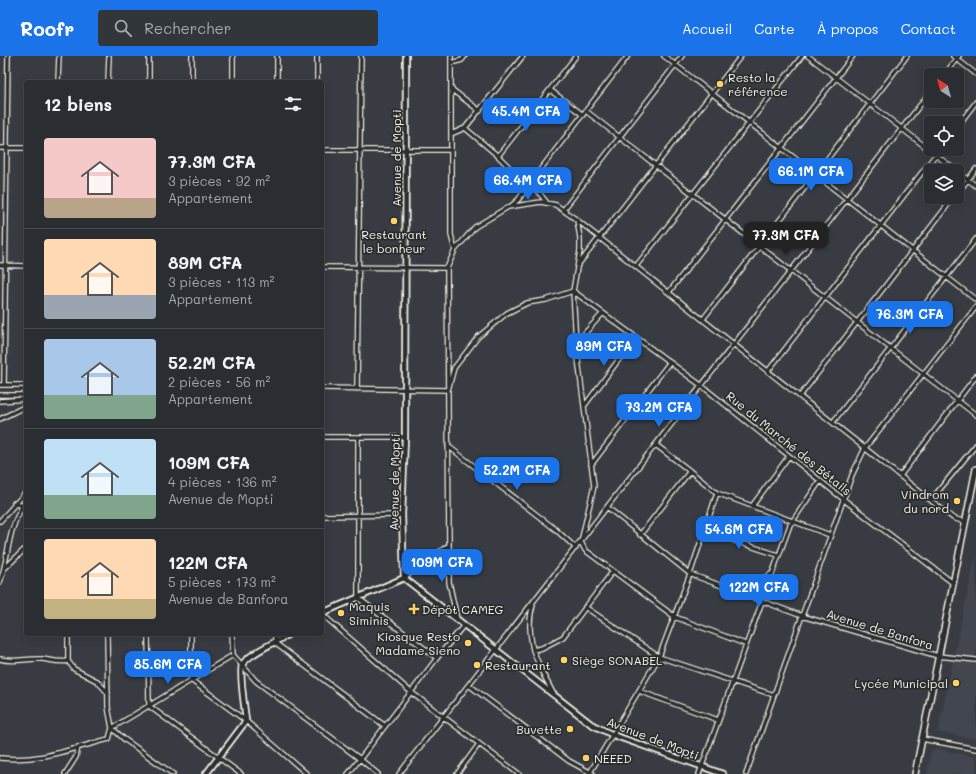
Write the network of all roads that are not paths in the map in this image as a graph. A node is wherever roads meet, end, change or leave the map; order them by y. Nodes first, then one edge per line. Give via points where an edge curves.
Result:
1 (8, 56) edge
2 (59, 56) edge
3 (109, 56) edge
4 (149, 56) edge
5 (192, 56) edge
6 (233, 56) edge
7 (277, 56) edge
8 (317, 56) edge
9 (361, 56) edge
10 (406, 56) edge
11 (451, 56) edge
12 (465, 56) edge
13 (523, 56) edge
14 (576, 56) edge
15 (628, 56) edge
16 (664, 56) edge
17 (682, 56) edge
18 (741, 56) edge
19 (802, 56) edge
20 (808, 56) edge
21 (853, 56) edge
22 (907, 56) edge
23 (956, 57) edge
24 (451, 63) junction
25 (675, 65) junction
26 (949, 68) edge
27 (976, 74) edge
28 (836, 77) junction
29 (58, 80) edge
30 (108, 80) edge
31 (149, 80) edge
32 (192, 80) edge
33 (233, 80) edge
34 (277, 80) edge
35 (317, 80) edge
36 (451, 89) junction
37 (550, 90) junction
38 (712, 93) junction
39 (924, 100) edge
40 (976, 102) edge
41 (870, 104) junction
42 (480, 110) junction
43 (586, 111) junction
44 (583, 115) junction
45 (964, 118) edge
46 (749, 123) junction
47 (465, 128) junction
48 (902, 128) junction
49 (451, 134) junction
50 (619, 137) junction
51 (924, 145) edge
52 (0, 148) edge
53 (6, 148) junction
54 (24, 148) edge
55 (781, 148) junction
56 (324, 150) edge
57 (358, 150) junction
58 (406, 150) junction
59 (451, 150) junction
60 (498, 156) junction
61 (934, 156) edge
62 (939, 156) edge
63 (656, 166) junction
64 (976, 169) edge
65 (816, 174) junction
66 (968, 179) junction
67 (531, 182) junction
68 (964, 184) edge
69 (976, 186) edge
70 (692, 194) junction
71 (847, 199) junction
72 (546, 203) junction
73 (949, 204) edge
74 (508, 207) junction
75 (564, 209) junction
76 (726, 218) junction
77 (577, 220) junction
78 (881, 226) junction
79 (600, 237) junction
80 (976, 239) edge
81 (760, 246) junction
82 (455, 250) junction
83 (913, 250) junction
84 (0, 265) edge
85 (6, 265) junction
86 (24, 266) edge
87 (578, 266) junction
88 (636, 266) junction
89 (324, 267) edge
90 (359, 267) junction
91 (405, 268) junction
92 (447, 268) junction
93 (791, 271) junction
94 (946, 277) junction
95 (573, 291) junction
96 (670, 292) junction
97 (825, 298) junction
98 (976, 300) edge
99 (976, 307) edge
100 (603, 313) junction
101 (703, 319) junction
102 (857, 322) junction
103 (635, 338) junction
104 (576, 343) junction
105 (734, 344) junction
106 (891, 348) junction
107 (669, 363) junction
108 (768, 371) junction
109 (924, 374) junction
110 (976, 376) edge
111 (2, 385) edge
112 (24, 385) edge
113 (702, 386) junction
114 (324, 388) edge
115 (357, 389) junction
116 (405, 389) junction
117 (448, 390) junction
118 (0, 395) edge
119 (24, 395) edge
120 (800, 396) junction
121 (24, 399) edge
122 (958, 400) junction
123 (0, 401) edge
124 (584, 405) junction
125 (24, 407) edge
126 (976, 415) edge
127 (0, 419) edge
128 (833, 422) junction
129 (324, 436) edge
130 (358, 437) junction
131 (404, 437) junction
132 (976, 444) edge
133 (656, 445) junction
134 (448, 446) junction
135 (865, 448) junction
136 (789, 456) junction
137 (591, 465) junction
138 (976, 469) edge
139 (690, 471) junction
140 (900, 476) junction
141 (820, 481) junction
142 (717, 493) junction
143 (24, 494) edge
144 (843, 499) junction
145 (931, 500) junction
146 (14, 503) junction
147 (752, 506) junction
148 (607, 508) junction
149 (324, 516) edge
150 (357, 516) junction
151 (402, 516) junction
152 (0, 521) edge
153 (792, 521) junction
154 (965, 522) junction
155 (705, 531) junction
156 (640, 535) junction
157 (830, 535) junction
158 (581, 542) junction
159 (449, 545) junction
160 (576, 548) junction
161 (24, 550) edge
162 (778, 555) junction
163 (0, 568) edge
164 (5, 568) junction
165 (613, 571) junction
166 (772, 573) junction
167 (690, 574) junction
168 (404, 578) junction
169 (0, 582) edge
170 (953, 583) junction
171 (744, 594) junction
172 (358, 598) junction
173 (763, 601) junction
174 (534, 602) junction
175 (585, 607) junction
176 (324, 612) edge
177 (324, 615) edge
178 (802, 616) junction
179 (675, 617) junction
180 (457, 619) junction
181 (464, 625) junction
182 (68, 636) edge
183 (107, 636) edge
184 (148, 636) edge
185 (190, 636) edge
186 (232, 636) edge
187 (275, 636) edge
188 (286, 636) edge
189 (275, 643) junction
190 (745, 644) junction
191 (496, 650) junction
192 (533, 650) junction
193 (233, 655) junction
194 (938, 656) junction
195 (659, 657) junction
196 (437, 658) junction
197 (0, 659) edge
198 (976, 660) edge
199 (68, 661) junction
200 (242, 664) junction
201 (191, 680) junction
202 (731, 682) junction
203 (469, 685) junction
204 (639, 691) junction
205 (108, 693) junction
206 (412, 693) junction
207 (554, 695) junction
208 (774, 695) junction
209 (149, 706) junction
210 (444, 717) junction
211 (718, 720) junction
212 (246, 721) junction
213 (385, 726) junction
214 (112, 728) junction
215 (613, 736) junction
216 (922, 739) junction
217 (479, 744) junction
218 (78, 747) junction
219 (976, 749) edge
220 (219, 756) junction
221 (0, 758) edge
222 (360, 759) junction
223 (702, 766) junction
224 (65, 774) edge
225 (173, 774) edge
226 (206, 774) edge
227 (241, 774) edge
228 (307, 774) edge
229 (348, 774) edge
230 (378, 774) edge
231 (399, 774) edge
232 (457, 774) edge
233 (519, 774) edge
234 (590, 774) edge
235 (699, 774) edge
236 (723, 774) edge
237 (746, 774) edge
238 (915, 774) edge

1 - 53 street
2 - 29 street
3 - 30 street
4 - 31 street
5 - 32 street
6 - 33 street
7 - 34 street
8 - 35 street
9 - 57 street
10 - 58 street, Avenue de Mopti
11 - 24 street
12 - 24 street via 462,60
13 - 42 street
14 - 37 street
15 - 43 street
16 - 25 street
17 - 25 street
18 - 38 street
19 - 46 street
20 - 28 street
21 - 28 street
22 - 41 street
23 - 26 street
23 - 27 street
24 - 36 street
25 - 38 street
25 - 50 street
28 - 41 street
28 - 55 street
36 - 42 street
36 - 49 street
37 - 44 street
37 - 60 street
38 - 46 street
38 - 63 street
39 - 48 street
40 - 45 street
41 - 48 street
41 - 65 street
42 - 47 street
43 - 44 street
43 - 50 street
44 - 67 street
46 - 55 street
46 - 70 street
47 - 49 street
47 - 60 street
48 - 51 street
48 - 71 street
49 - 59 street
50 - 63 street
50 - 75 street
52 - 53 street
53 - 54 street
53 - 85 street
55 - 65 street
55 - 76 street
56 - 57 street
57 - 58 street
57 - 90 street
58 - 59 street
58 - 91 street, Avenue de Mopti
59 - 82 street via 451,235
60 - 67 street via 522,180
61 - 78 street
62 - 66 street
63 - 70 street
63 - 79 street
64 - 66 street
65 - 71 street
65 - 81 street
66 - 68 street
66 - 69 street
67 - 72 street
67 - 74 street via 518,200
70 - 76 street
70 - 88 street
71 - 78 street
71 - 93 street
72 - 74 street via 535,202
72 - 75 street
73 - 83 street
74 - 82 street via 475,227
75 - 77 street
76 - 81 street
76 - 96 street
77 - 79 street
77 - 87 street via 580,238
78 - 83 street
78 - 97 street
79 - 87 street
79 - 88 street
80 - 94 street
81 - 93 street
81 - 101 street
82 - 92 street
83 - 94 street
83 - 102 street
84 - 85 street
85 - 86 street
85 - 111 street
87 - 95 street
88 - 96 street
89 - 90 street
90 - 91 street
90 - 115 street
91 - 92 street
91 - 116 street, Avenue de Mopti
92 - 117 street
93 - 97 street
93 - 105 street
94 - 98 street
94 - 106 street
95 - 100 street, Rue du Marché des Bétails
95 - 104 street
95 - 117 street via 546,300 526,303 507,313 478,337 463,356 454,368
96 - 101 street
97 - 102 street
97 - 108 street
99 - 109 street
100 - 103 street, Rue du Marché des Bétails
100 - 104 street
101 - 105 street
102 - 106 street
102 - 120 street
103 - 107 street, Rue du Marché des Bétails
103 - 124 street
104 - 124 street
105 - 108 street
105 - 113 street
106 - 109 street
106 - 128 street
107 - 113 street, Rue du Marché des Bétails
107 - 137 street
108 - 120 street
109 - 122 street
109 - 135 street
110 - 122 street
111 - 112 street
113 - 133 street
113 - 136 street, Rue du Marché des Bétails
114 - 115 street
115 - 116 street
116 - 117 street
116 - 131 street, Avenue de Mopti
117 - 134 street
118 - 119 street
120 - 128 street
121 - 123 street
122 - 126 street
122 - 140 street
124 - 137 street
125 - 127 street
128 - 135 street
129 - 130 street
130 - 131 street
130 - 150 street
131 - 151 street, Avenue de Mopti
132 - 145 street
133 - 139 street
133 - 148 street
134 - 159 street
134 - 160 street
135 - 140 street
135 - 144 street
136 - 141 street, Rue du Marché des Bétails
136 - 147 street
137 - 158 street via 594,486
138 - 154 main road, Avenue de Banfora
139 - 142 street
139 - 156 street
140 - 145 street
141 - 144 street, Rue du Marché des Bétails
141 - 153 street
142 - 147 street
142 - 155 street
143 - 146 street
144 - 157 street
144 - 170 street, Rue du Marché des Bétails
145 - 154 street via 953,518
146 - 152 street
146 - 164 street via 20,505 21,509 11,529
147 - 153 street
148 - 156 street, Avenue de Banfora
148 - 158 street
149 - 150 street
150 - 151 street
150 - 172 street
151 - 168 street, Avenue de Mopti
153 - 157 street
153 - 162 street
154 - 170 main road, Avenue de Banfora
155 - 162 street
155 - 167 street
156 - 167 street, Avenue de Banfora
157 - 178 street
158 - 160 street
158 - 165 street via 585,550
159 - 168 street
159 - 180 street via 450,582
160 - 174 street
161 - 164 street
162 - 166 street
163 - 164 street
164 - 169 street
165 - 175 street
165 - 179 street
166 - 171 street
166 - 173 street
167 - 171 street, Avenue de Banfora
167 - 179 street
168 - 172 street
168 - 180 street, Avenue de Mopti
170 - 194 main road, Avenue de Banfora
171 - 173 street, Avenue de Banfora
172 - 176 street
172 - 196 street
173 - 178 street, Avenue de Banfora
173 - 190 street
174 - 191 street
174 - 192 street via 530,612 529,631
175 - 192 street via 563,637
175 - 195 street
177 - 206 street
178 - 194 street, Avenue de Banfora
178 - 208 street
179 - 190 street
179 - 195 street
180 - 181 street, Avenue de Mopti
181 - 191 street, Avenue de Mopti
181 - 196 street
182 - 199 street
183 - 205 street
184 - 209 street
185 - 201 street
186 - 193 street
187 - 189 street
188 - 189 street
189 - 200 street via 253,654
189 - 213 street
190 - 202 street
191 - 203 street
191 - 207 street, Avenue de Mopti
192 - 207 street
193 - 200 street
193 - 201 street
194 - 198 street
194 - 216 main road, Avenue de Banfora
195 - 202 street
195 - 204 street
196 - 206 street
197 - 199 street
199 - 205 street via 74,669 97,681
200 - 212 street
200 - 222 street via 256,681
201 - 209 street
201 - 212 street
202 - 208 street
202 - 211 street
203 - 210 street
203 - 234 street
204 - 211 street
204 - 215 street
205 - 214 street
206 - 210 street
206 - 213 street
207 - 215 street, Avenue de Mopti via 591,724
208 - 237 street
209 - 214 street
209 - 220 street
210 - 217 street
210 - 231 street
211 - 223 street
212 - 220 street
212 - 228 street
213 - 222 street
214 - 218 street via 109,739
214 - 225 street
215 - 223 street, Avenue de Mopti
215 - 234 street
216 - 219 street
216 - 238 main road, Avenue de Banfora
217 - 232 street
217 - 233 street
218 - 221 street via 26,760
218 - 224 street via 76,757
220 - 226 street
220 - 227 street
222 - 229 street
222 - 230 street
223 - 235 street
223 - 236 street, Avenue de Mopti

